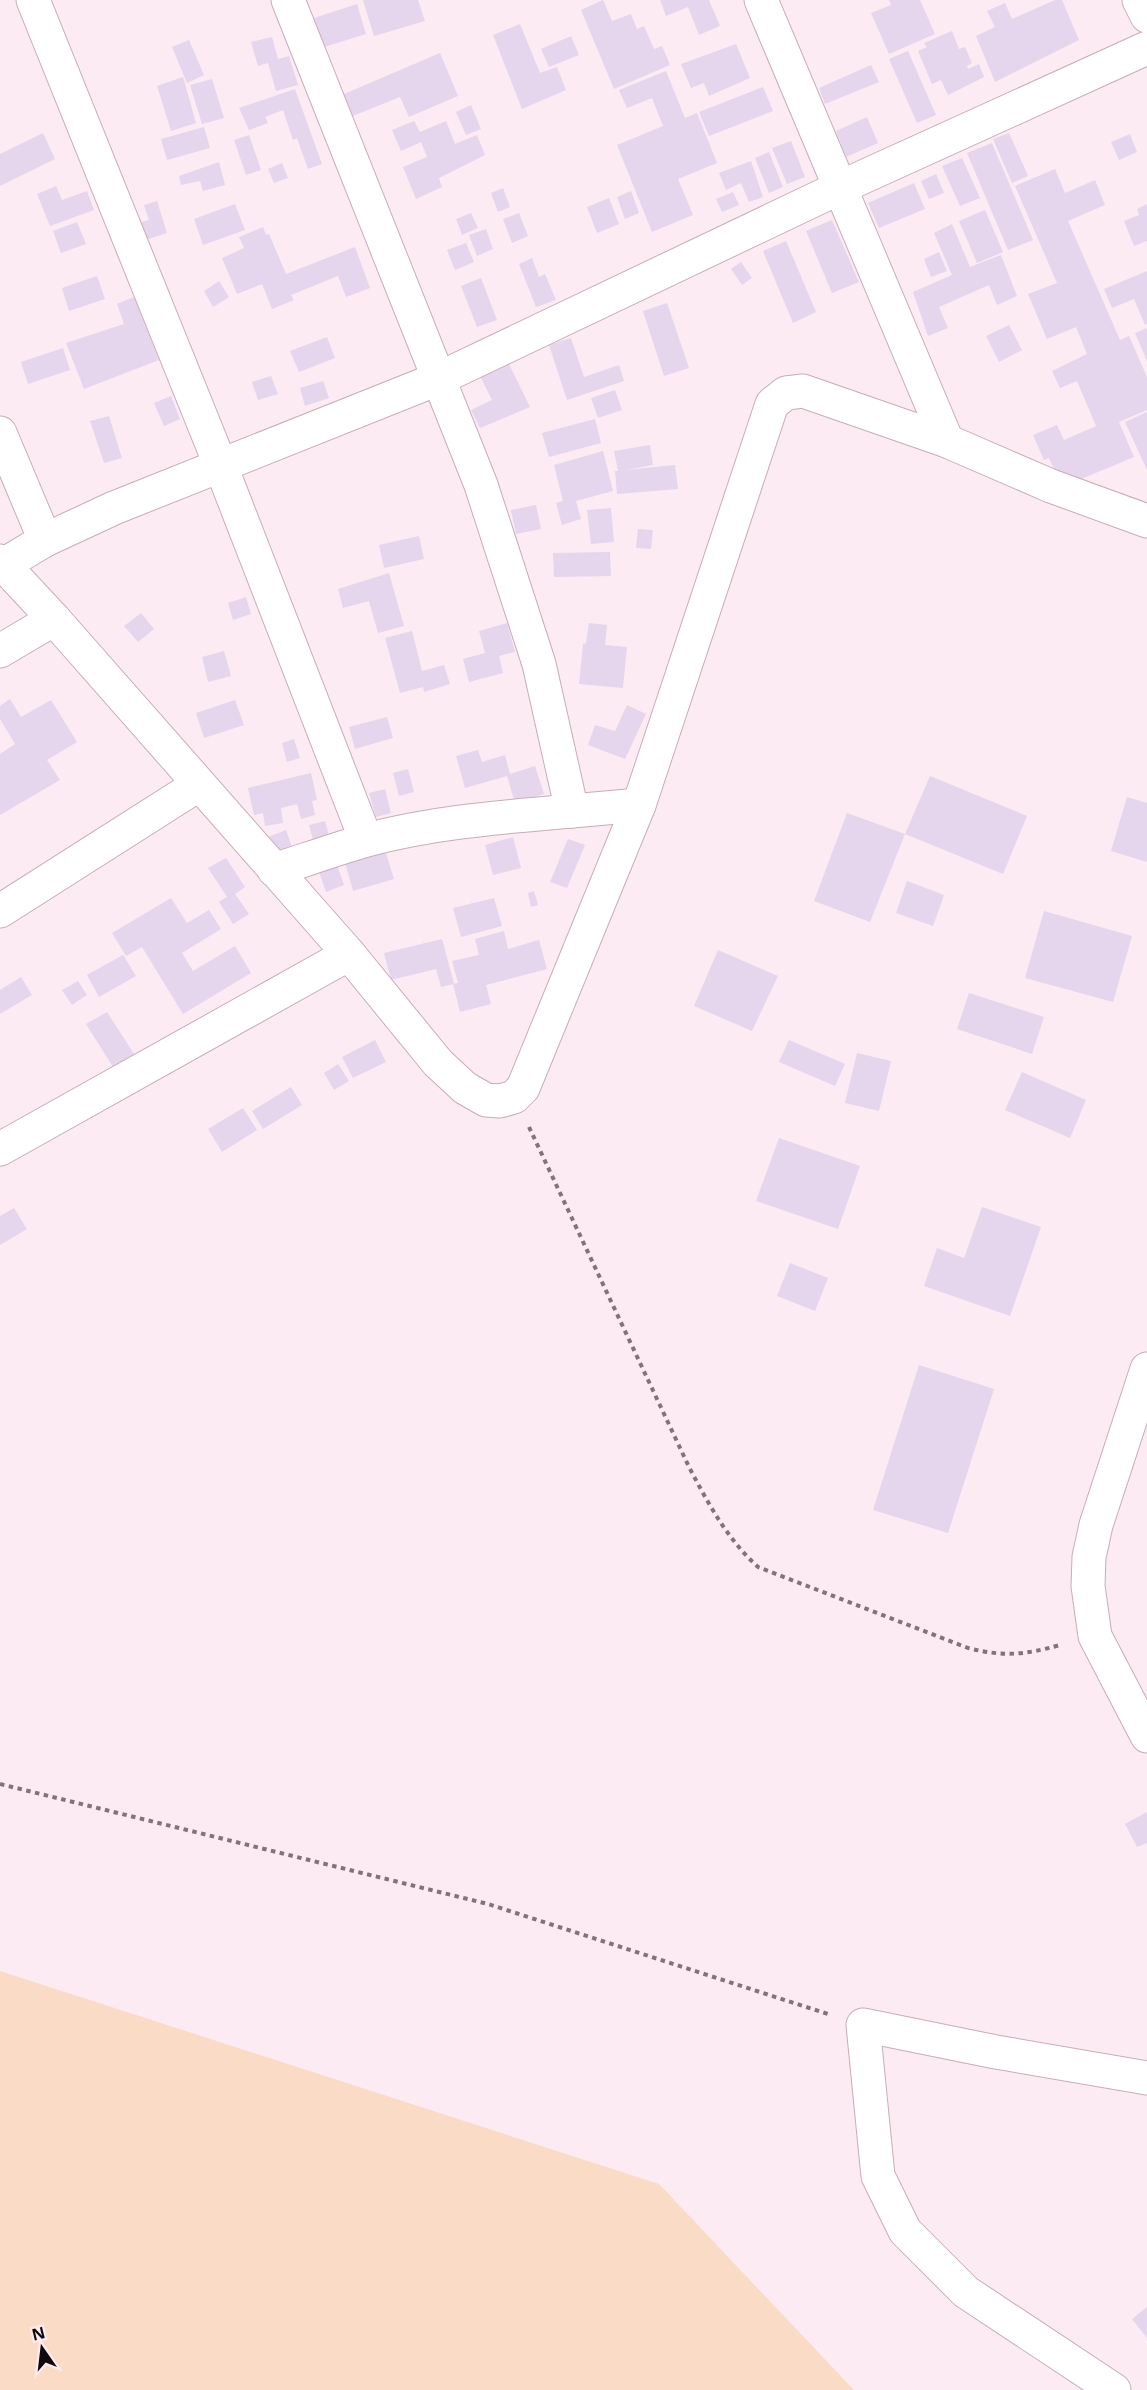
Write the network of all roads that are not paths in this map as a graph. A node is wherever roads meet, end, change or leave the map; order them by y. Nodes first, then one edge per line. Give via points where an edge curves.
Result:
1 (33, 0) edge
2 (288, 0) edge
3 (762, 0) edge
4 (1139, 0) edge
5 (1147, 16) edge
6 (1147, 48) edge
7 (841, 187) junction
8 (440, 378) junction
9 (0, 433) edge
10 (947, 441) junction
11 (220, 464) junction
12 (1147, 521) edge
13 (45, 540) junction
14 (2, 563) edge
15 (54, 619) junction
16 (0, 651) edge
17 (198, 785) junction
18 (639, 805) junction
19 (572, 810) junction
20 (366, 840) junction
21 (274, 870) junction
22 (0, 911) edge
23 (349, 954) junction
24 (0, 1149) edge
25 (1147, 1369) edge
26 (1147, 1736) edge
27 (1147, 2078) edge
28 (1114, 2390) edge

1 - 11 street
2 - 8 street
3 - 7 street
4 - 5 street
6 - 7 street
7 - 8 street
7 - 10 street
8 - 11 street
8 - 19 street via 481,485 539,664
9 - 13 street
10 - 12 street via 1051,486
10 - 18 street via 803,391 786,393 772,404
11 - 13 street
11 - 20 street
13 - 14 street
14 - 15 street
15 - 16 street
15 - 17 street
17 - 21 street
17 - 22 street
18 - 19 street
18 - 23 street via 523,1088 514,1097 486,1100 465,1088 438,1063
19 - 20 street via 475,819
20 - 21 street
21 - 23 street
23 - 24 street
25 - 26 street via 1096,1525 1088,1586 1095,1636
27 - 28 street via 863,2025 878,2176 905,2230 966,2292

